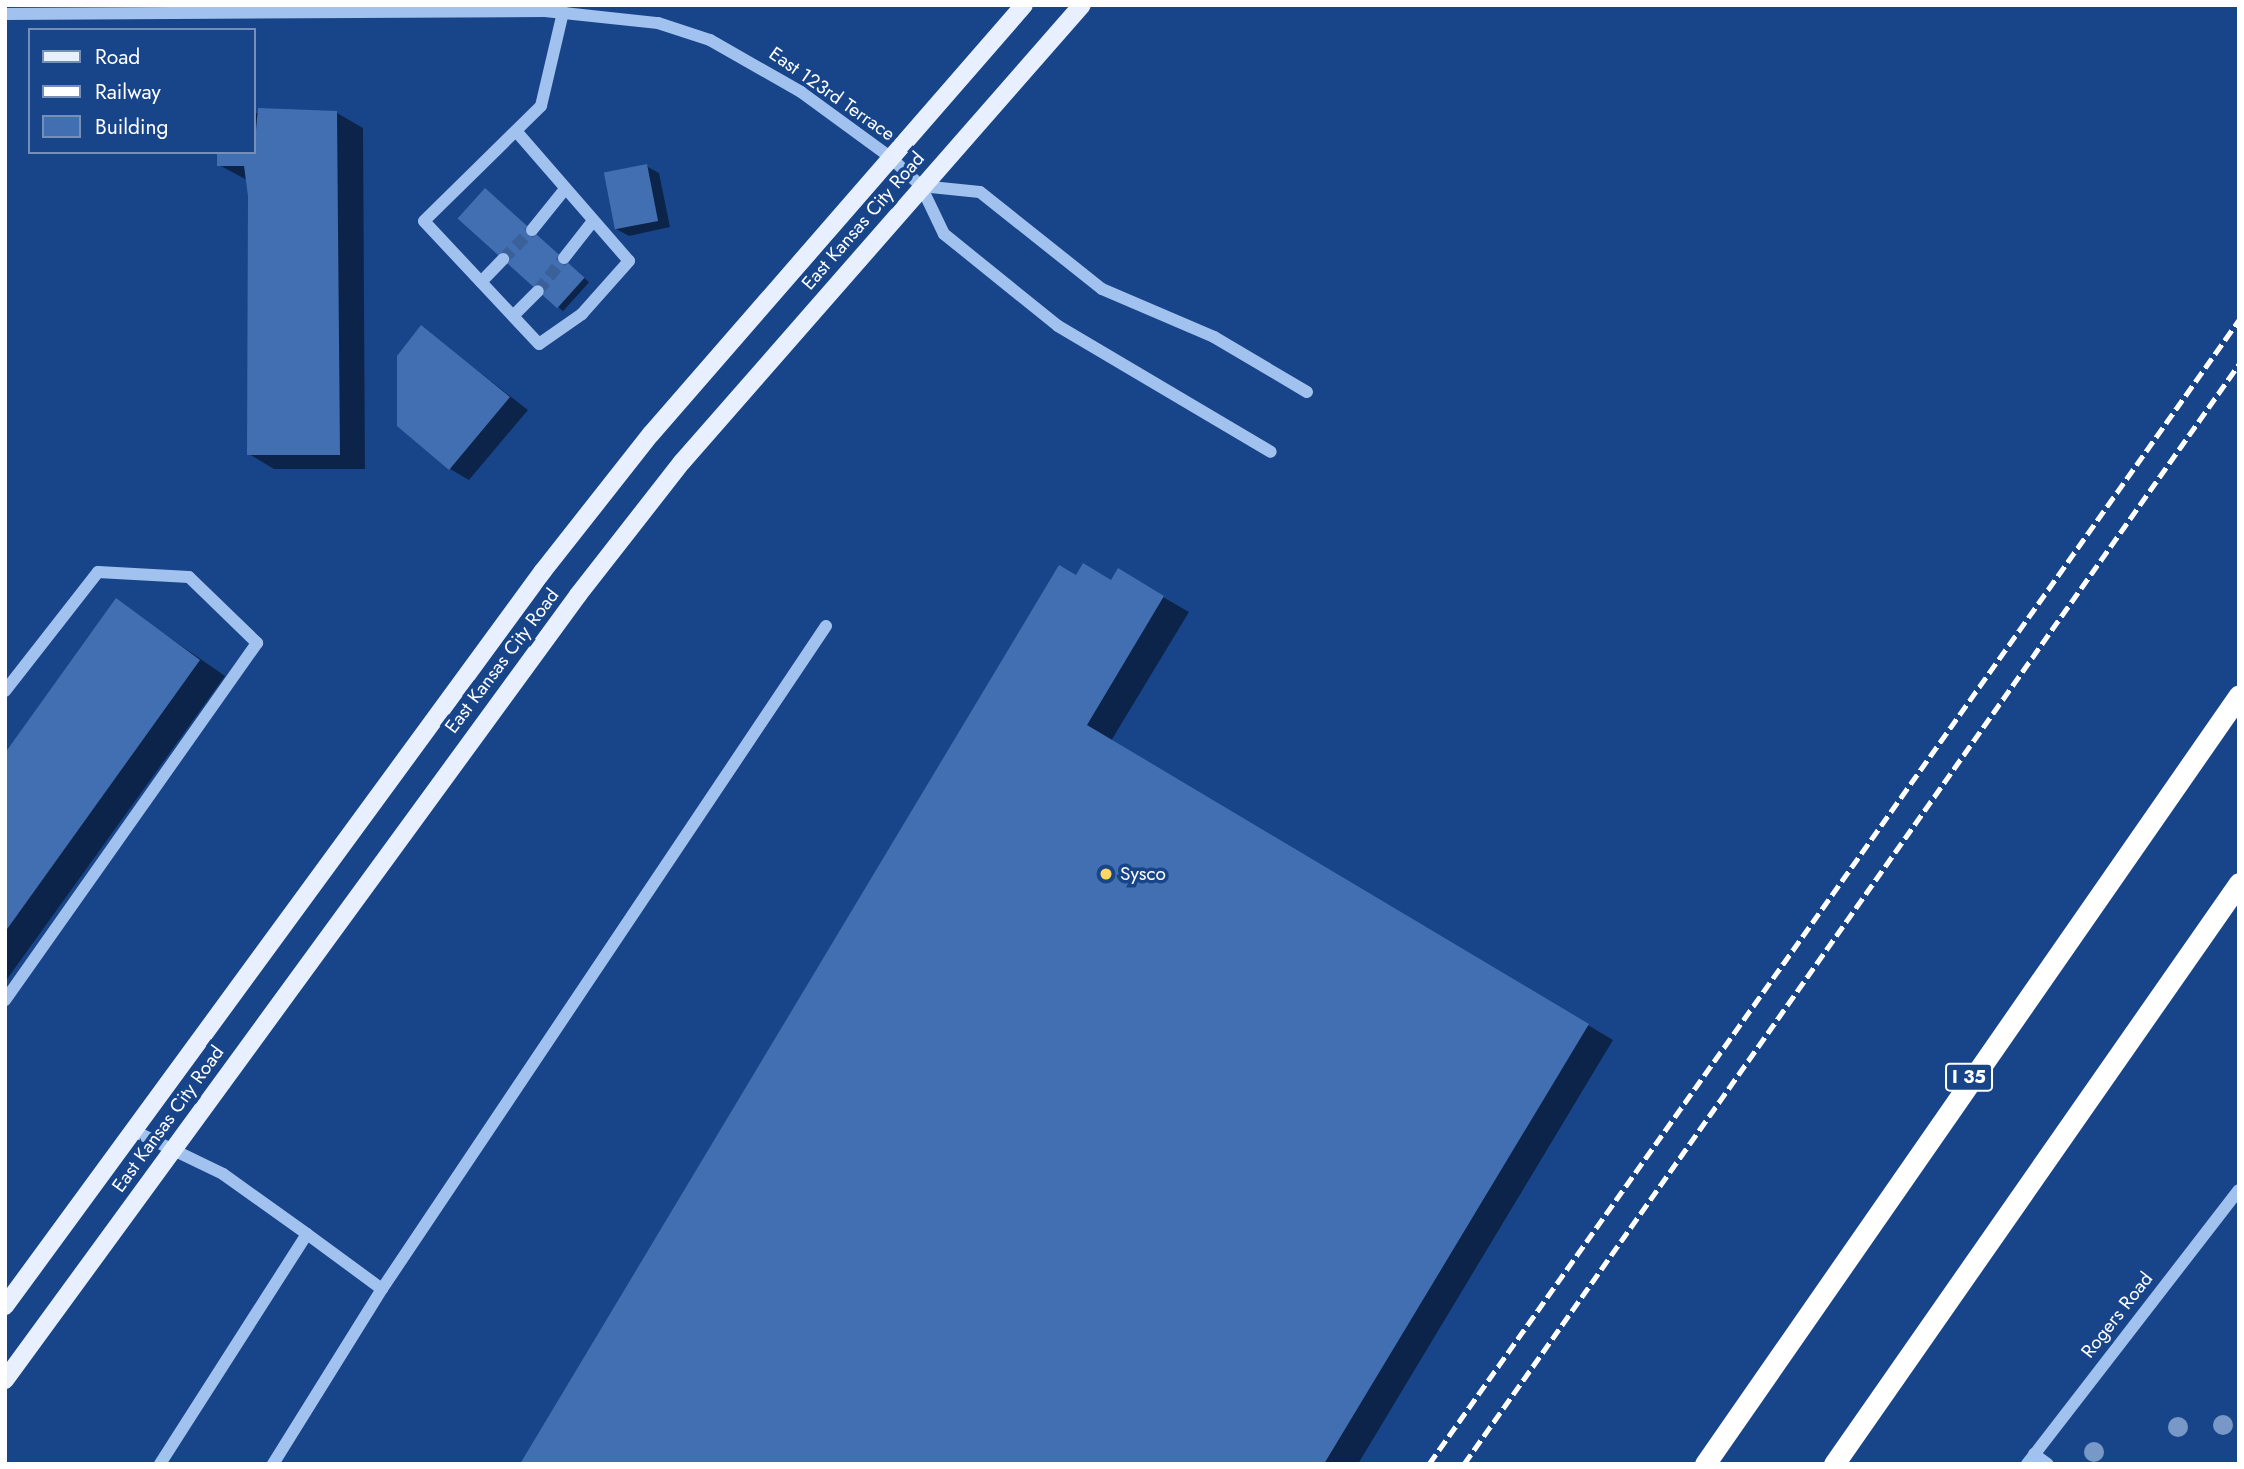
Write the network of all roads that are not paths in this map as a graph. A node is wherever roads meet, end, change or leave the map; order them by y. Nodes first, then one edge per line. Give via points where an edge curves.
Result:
1 (1024, 5) edge
2 (1082, 5) edge
3 (177, 9) edge
4 (564, 12) junction
5 (5, 14) edge
6 (516, 131) junction
7 (890, 157) junction
8 (921, 186) junction
9 (565, 189) junction
10 (593, 220) junction
11 (533, 230) tunnel mouth
12 (564, 258) tunnel mouth
13 (503, 260) tunnel mouth
14 (481, 282) junction
15 (538, 291) tunnel mouth
16 (513, 316) junction
17 (1307, 392) dead end
18 (1271, 452) dead end
19 (826, 626) dead end
20 (5, 691) edge
21 (2239, 695) edge
22 (2239, 883) edge
23 (5, 1000) edge
24 (132, 1130) junction
25 (171, 1151) junction
26 (2239, 1190) edge
27 (306, 1234) junction
28 (382, 1289) junction
29 (5, 1306) edge
30 (5, 1380) edge
31 (2030, 1459) edge
32 (160, 1464) edge
33 (273, 1464) edge
34 (1705, 1464) edge
35 (1834, 1464) edge
36 (2048, 1464) edge

1 - 7 main road, East Kansas City Road
2 - 8 main road, East Kansas City Road
3 - 4 street, East 123rd Terrace
3 - 5 street, East 123rd Terrace
4 - 6 street via 541,106
4 - 7 street, East 123rd Terrace via 658,23 710,40 801,92
6 - 9 street
6 - 14 street via 424,220
7 - 8 street, East 123rd Terrace
7 - 24 main road, East Kansas City Road via 651,434 535,581
8 - 17 street via 981,192 1102,289 1214,337
8 - 18 street via 944,234 1058,326
8 - 25 main road, East Kansas City Road via 682,463 578,595
9 - 10 street
9 - 11 street
10 - 12 street
10 - 16 street via 629,261 582,314 539,344
13 - 14 street
14 - 16 street
15 - 16 street
19 - 28 street
20 - 23 street via 98,572 189,577 257,643
21 - 34 highway, I 35
22 - 35 highway
24 - 25 street
24 - 29 main road, East Kansas City Road
25 - 27 street via 223,1174
25 - 30 main road, East Kansas City Road
26 - 31 street, Rogers Road
27 - 28 street
27 - 32 street
28 - 33 street
31 - 36 street

